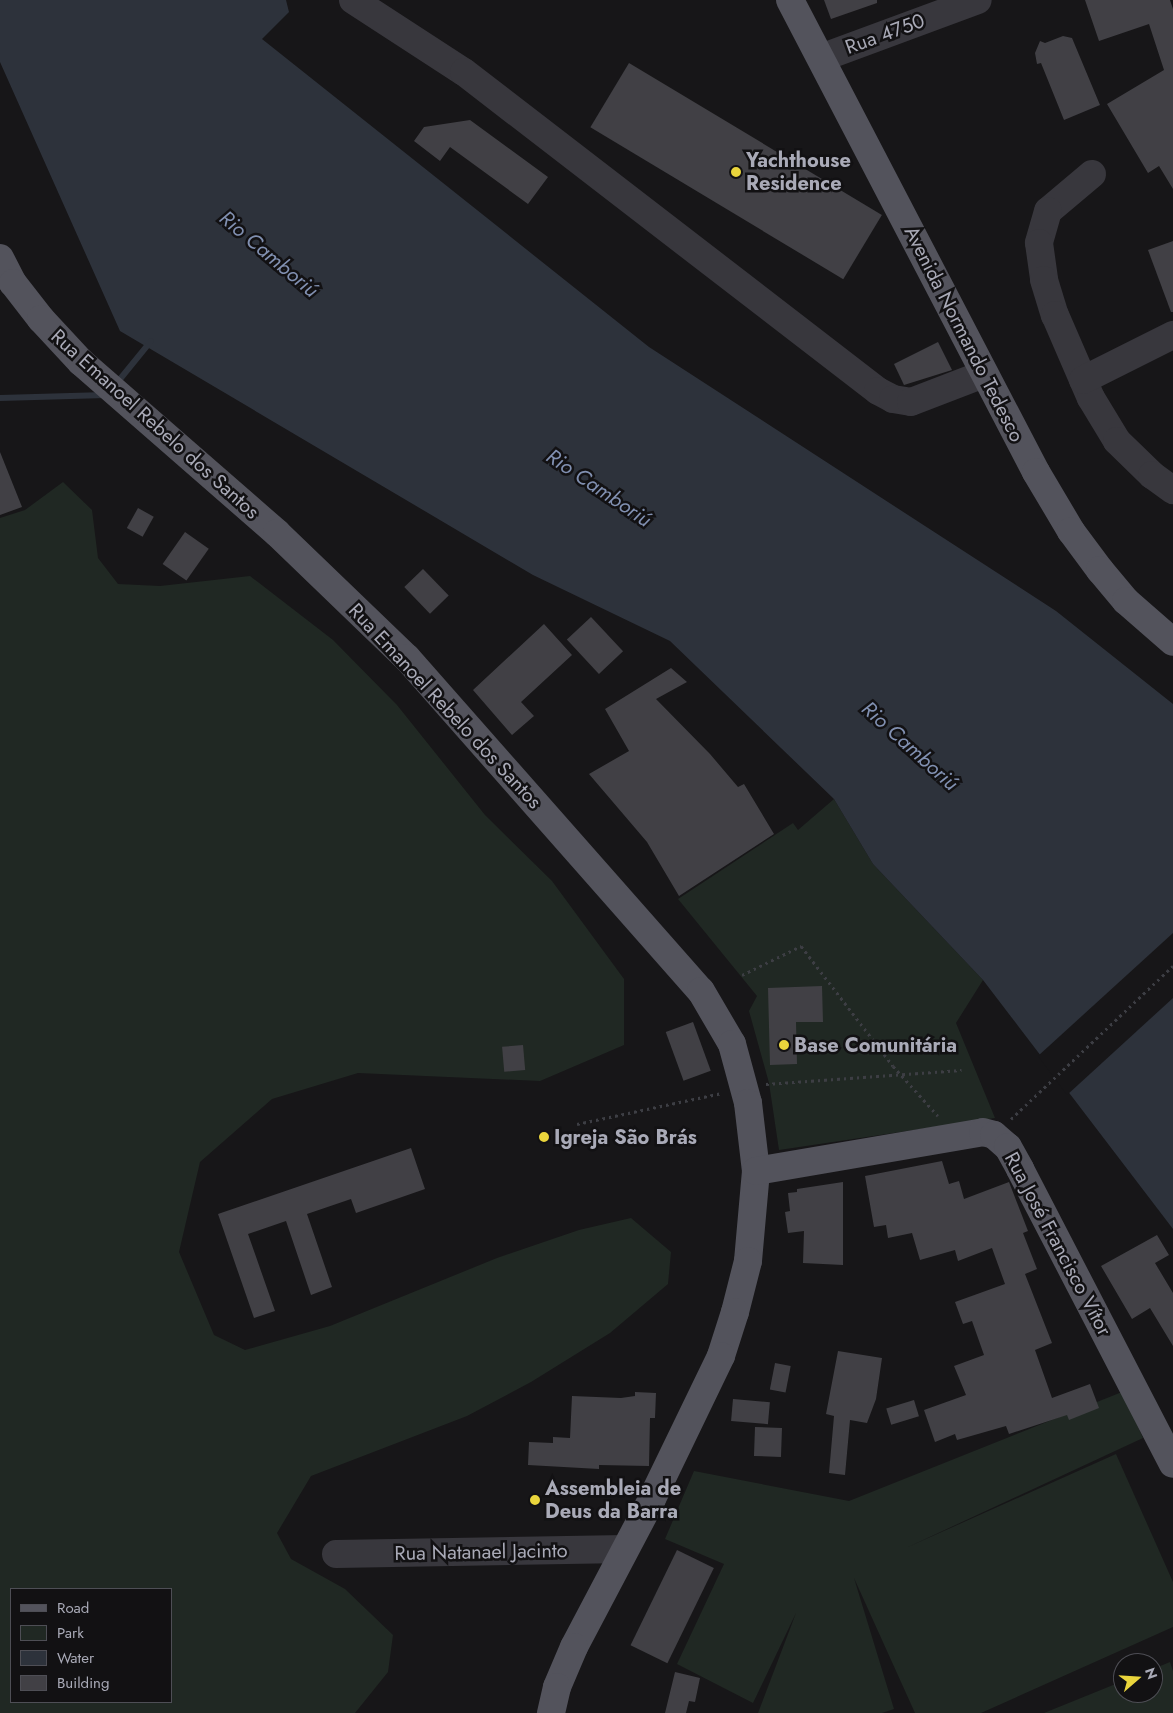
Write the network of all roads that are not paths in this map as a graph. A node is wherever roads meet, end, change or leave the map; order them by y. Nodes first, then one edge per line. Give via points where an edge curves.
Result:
1 (353, 0) edge
2 (790, 0) edge
3 (978, 0) edge
4 (820, 58) junction
5 (1092, 174) dead end
6 (0, 258) edge
7 (1173, 336) edge
8 (984, 374) junction
9 (1084, 380) junction
10 (1173, 490) edge
11 (1173, 642) edge
12 (756, 1171) junction
13 (1173, 1464) edge
14 (625, 1549) junction
15 (336, 1554) dead end
16 (551, 1713) edge

1 - 8 street via 464,72 878,391 893,399 911,402
2 - 4 main road, Avenida Normando Tedesco
3 - 4 street, Rua 4750
4 - 8 main road, Avenida Normando Tedesco
5 - 9 street via 1048,211 1039,243 1044,280 1054,315
6 - 12 main road, Rua Emanoel Rebelo dos Santos via 41,320 81,362 277,533 407,658 701,990 757,1086
7 - 9 street
8 - 11 main road, Avenida Normando Tedesco via 1071,531 1126,601
9 - 10 street via 1117,441 1152,475
12 - 13 main road, Rua José Francisco Vítor via 983,1132 994,1135 1008,1147
12 - 14 main road, Rua Emanoel Rebelo dos Santos via 748,1262 721,1356
14 - 15 street, Rua Natanael Jacinto
14 - 16 main road, Rua Emanoel Rebelo dos Santos via 574,1647 557,1687

